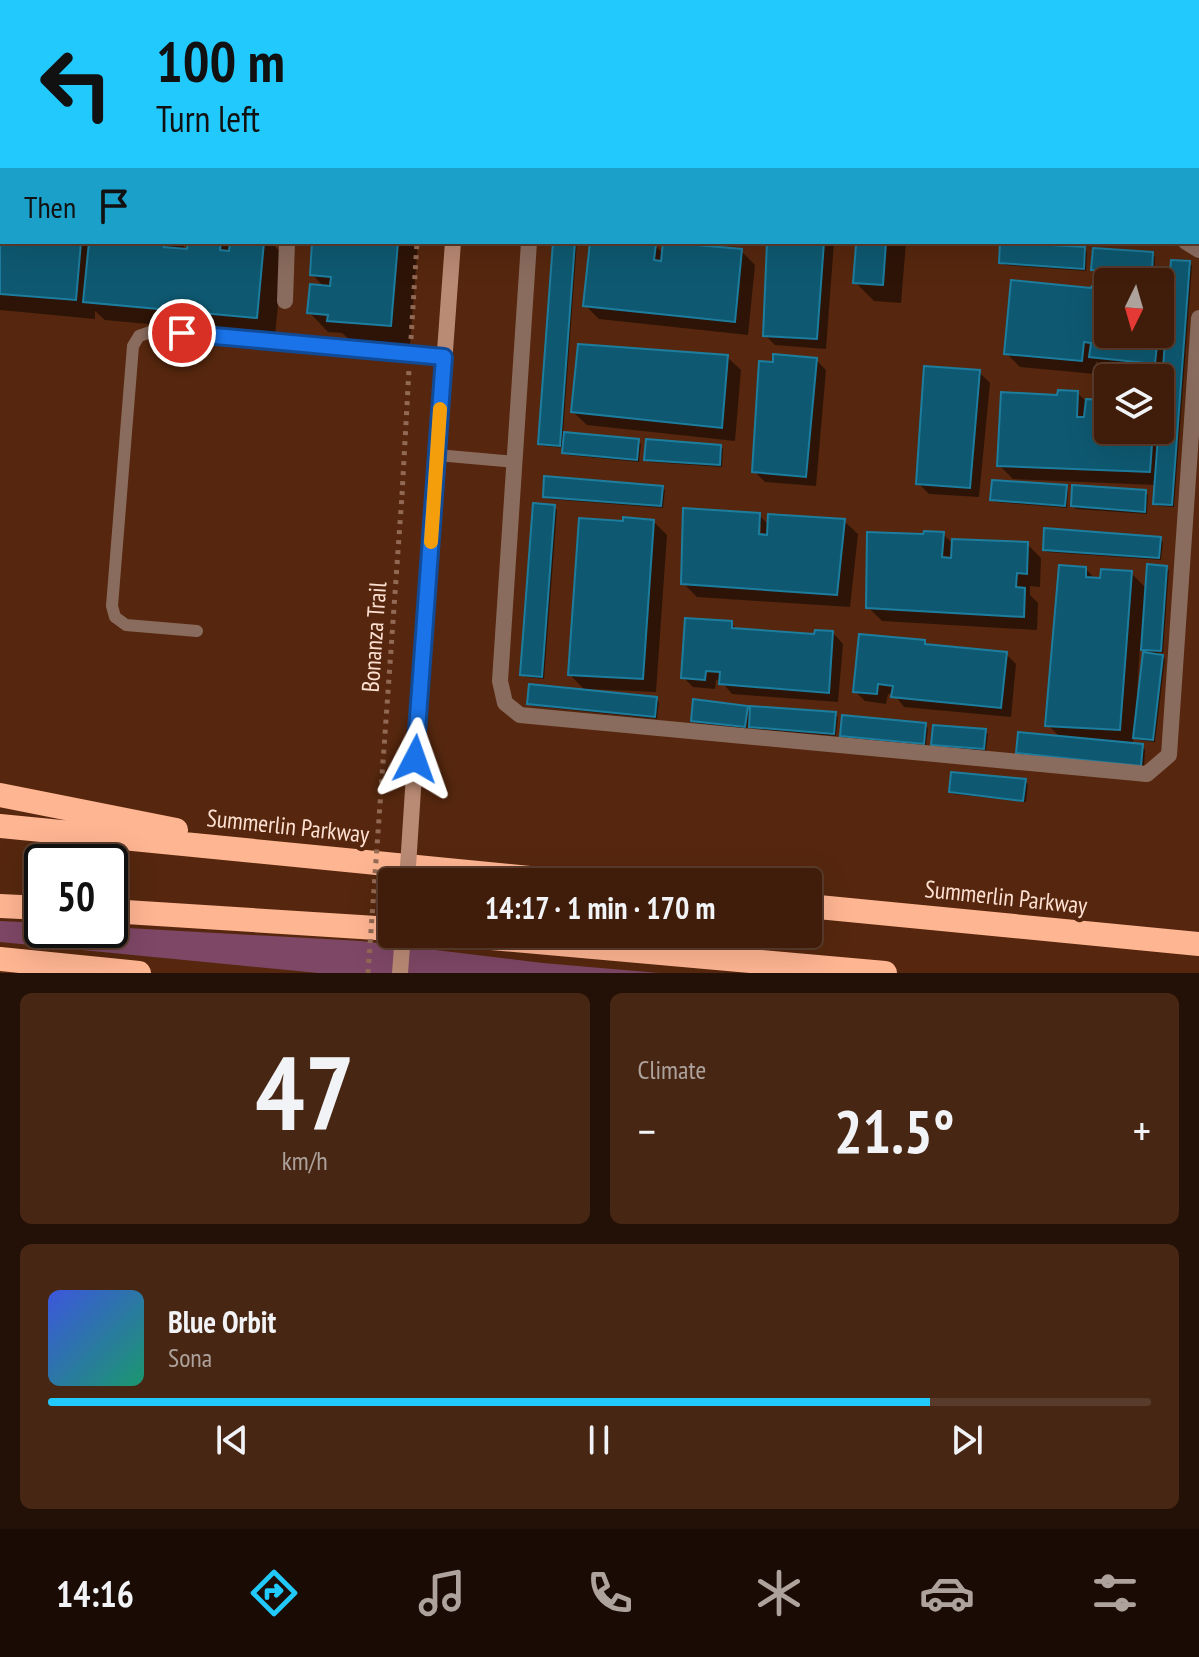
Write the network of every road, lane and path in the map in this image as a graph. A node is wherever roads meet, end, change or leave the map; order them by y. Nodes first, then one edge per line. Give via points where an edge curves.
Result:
1 (287, 244) edge
2 (453, 244) edge
3 (529, 244) edge
4 (285, 301) dead end
5 (1199, 318) edge
6 (444, 357) junction
7 (437, 455) junction
8 (515, 462) junction
9 (402, 495) dead end
10 (197, 631) dead end
11 (0, 795) edge
12 (0, 826) edge
13 (324, 858) junction
14 (408, 868) edge
15 (426, 868) edge
16 (0, 906) edge
17 (24, 907) edge
18 (822, 907) edge
19 (128, 912) edge
20 (378, 928) edge
21 (1199, 944) edge
22 (402, 948) edge
23 (604, 948) edge
24 (0, 959) edge
25 (139, 973) edge
26 (368, 973) edge
27 (400, 973) edge
28 (885, 973) edge

1 - 4 street
2 - 6 main road
3 - 8 street
5 - 8 street via 1169,755 1147,774 520,715 505,703 500,681
6 - 7 main road
6 - 10 lane via 156,330 139,336 133,346 112,606 115,617 126,625
7 - 8 lane
7 - 14 main road, bridge
9 - 26 path, Bonanza Trail, bridge
11 - 13 highway
12 - 13 highway, Summerlin Parkway
13 - 15 highway, Summerlin Parkway
16 - 17 highway
18 - 21 highway, Summerlin Parkway
19 - 20 highway
22 - 27 main road
23 - 28 highway
24 - 25 highway

